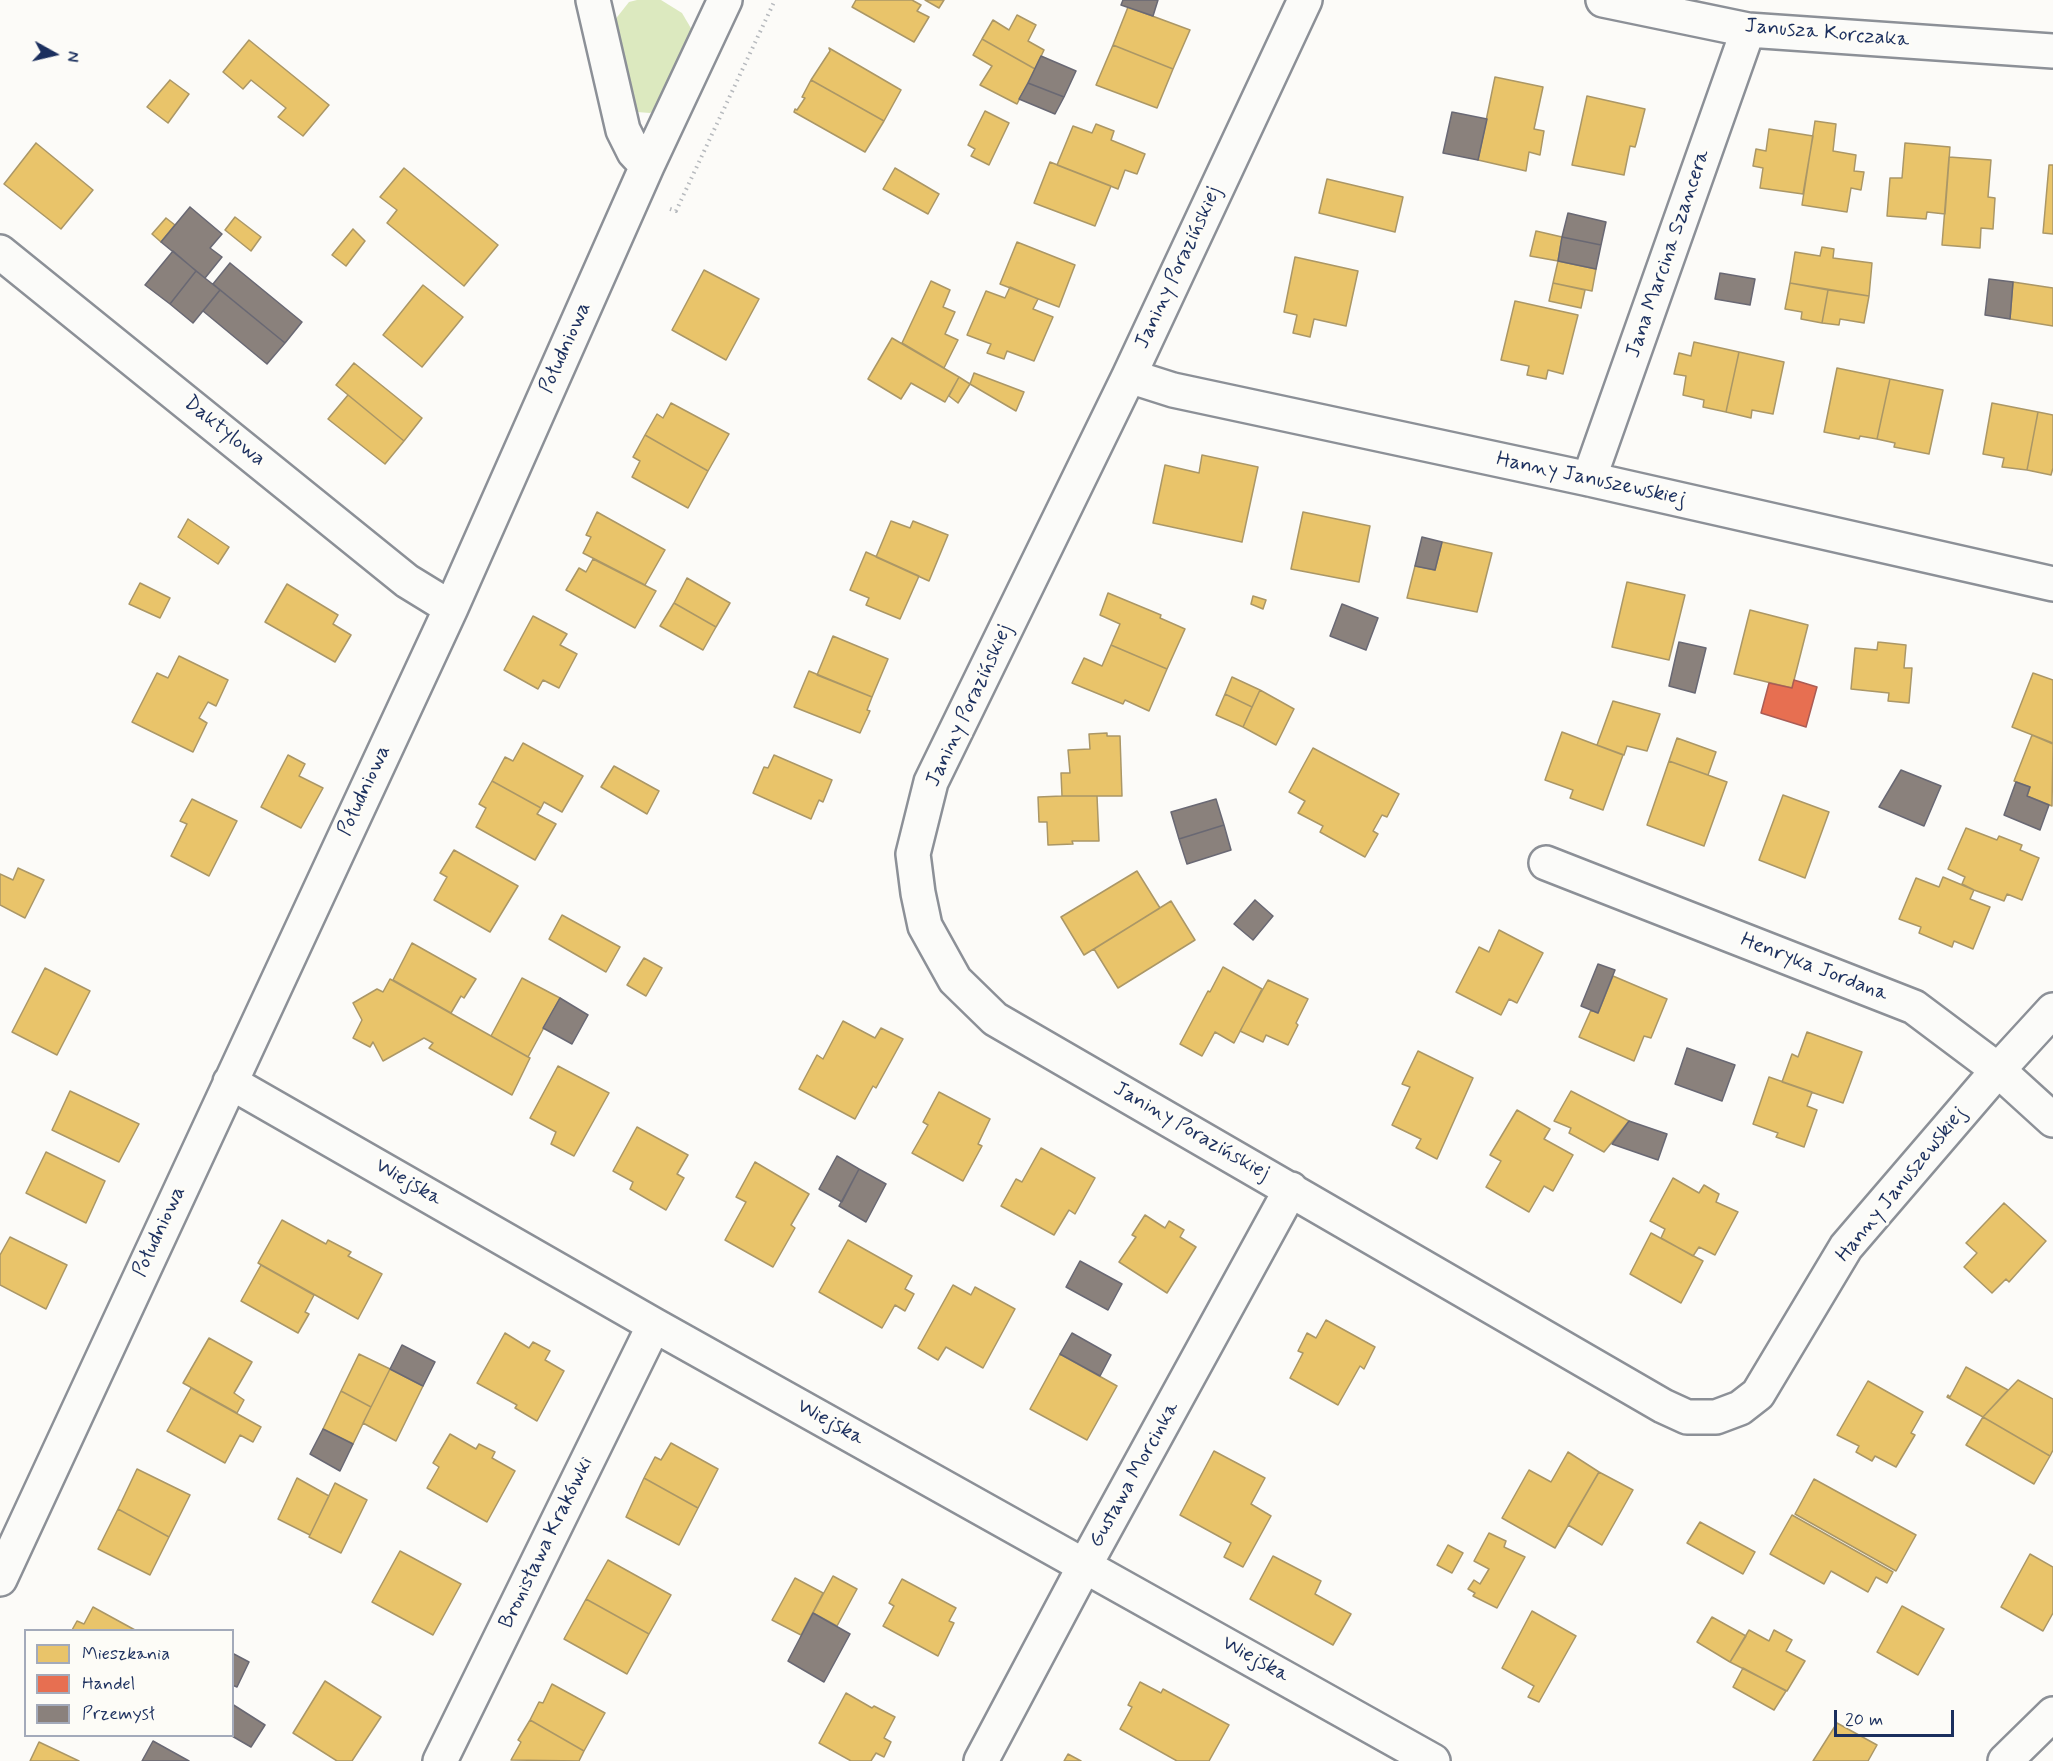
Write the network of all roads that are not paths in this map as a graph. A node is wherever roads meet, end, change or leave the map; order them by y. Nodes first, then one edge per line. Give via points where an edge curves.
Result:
1 (593, 0) edge
2 (724, 0) edge
3 (1305, 0) edge
4 (1603, 0) edge
5 (1748, 30) junction
6 (2053, 51) edge
7 (647, 166) junction
8 (0, 252) edge
9 (1129, 376) junction
10 (1589, 479) junction
11 (2053, 584) edge
12 (451, 608) junction
13 (1546, 863) dead end
14 (2053, 1010) edge
15 (1998, 1070) junction
16 (230, 1082) junction
17 (2053, 1120) edge
18 (1291, 1190) junction
19 (654, 1325) junction
20 (1716, 1417) joint
21 (1085, 1565) junction
22 (0, 1579) edge
23 (2053, 1714) edge
24 (440, 1761) edge
25 (981, 1761) edge
26 (1433, 1761) edge
27 (2005, 1761) edge

1 - 7 street via 623,130 634,152
2 - 7 street, Południowa
3 - 9 street, Janiny Porazińskiej
4 - 5 street, Janusza Korczaka
5 - 6 street, Janusza Korczaka
5 - 10 street, Jana Marcina Szancera
7 - 12 street, Południowa
8 - 12 street, Daktylowa via 398,573
9 - 10 street, Hanny Januszewskiej via 1173,390
9 - 18 street, Janiny Porazińskiej via 931,782 913,854 918,893 925,926 955,980 995,1019
10 - 11 street, Hanny Januszewskiej
12 - 16 street, Południowa
13 - 15 street, Henryka Jordana via 1914,1007
14 - 15 street, Hanny Januszewskiej
15 - 17 street, Henryka Jordana
15 - 20 street, Hanny Januszewskiej via 1846,1248 1758,1394 1740,1408
16 - 19 street, Wiejska
16 - 22 street, Południowa
18 - 20 street, Janiny Porazińskiej via 1663,1406 1687,1418
18 - 21 street, Gustawa Morcinka
19 - 21 street, Wiejska
19 - 24 street, Bronisława Krakówki
21 - 25 street, Gustawa Morcinka
21 - 26 street, Wiejska
23 - 27 street

